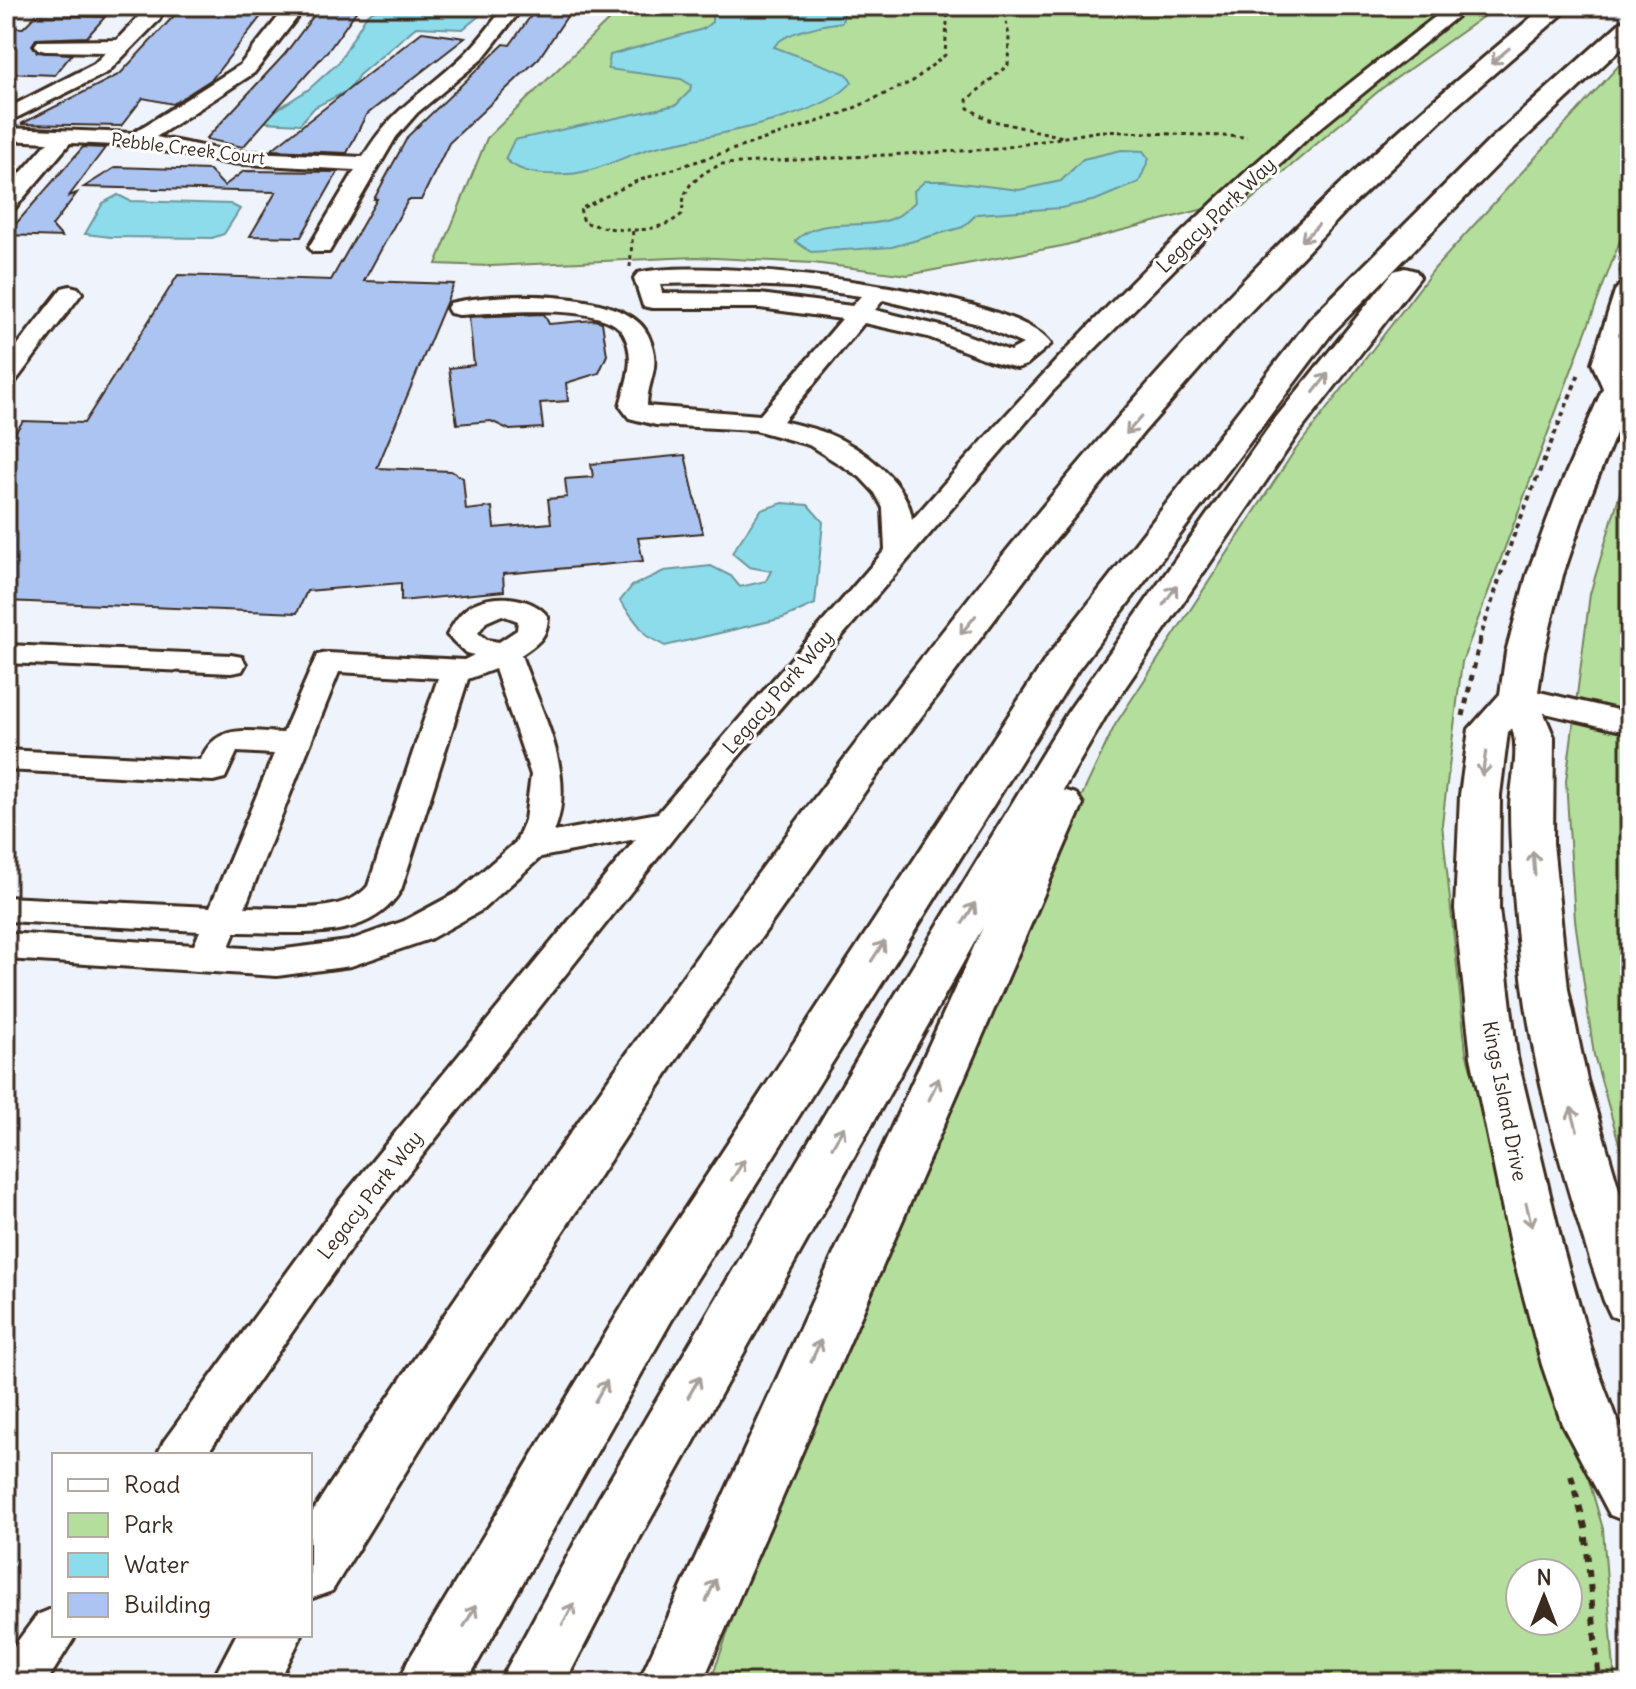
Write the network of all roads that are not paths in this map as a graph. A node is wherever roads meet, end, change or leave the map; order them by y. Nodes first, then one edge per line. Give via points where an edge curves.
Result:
1 (157, 6) edge
2 (297, 6) edge
3 (515, 6) edge
4 (1461, 6) edge
5 (1560, 6) edge
6 (1630, 27) edge
7 (45, 45) dead end
8 (123, 46) junction
9 (6, 117) edge
10 (6, 134) edge
11 (64, 137) junction
12 (137, 140) junction
13 (369, 164) junction
14 (1474, 173) junction
15 (7, 203) edge
16 (321, 247) dead end
17 (878, 291) junction
18 (1630, 291) edge
19 (70, 293) dead end
20 (459, 308) dead end
21 (858, 315) junction
22 (6, 377) edge
23 (1624, 384) edge
24 (767, 424) junction
25 (900, 553) junction
26 (6, 654) edge
27 (231, 664) dead end
28 (456, 669) junction
29 (1518, 697) junction
30 (1087, 713) junction
31 (1630, 723) edge
32 (294, 744) junction
33 (6, 760) edge
34 (669, 822) junction
35 (530, 848) junction
36 (6, 909) edge
37 (222, 920) junction
38 (6, 946) edge
39 (206, 959) junction
40 (1630, 1301) edge
41 (181, 1453) edge
42 (1630, 1497) edge
43 (312, 1568) edge
44 (52, 1634) edge
45 (270, 1637) edge
46 (17, 1683) edge
47 (243, 1683) edge
48 (431, 1683) edge
49 (531, 1683) edge
50 (670, 1683) edge

1 - 8 street
2 - 12 street via 247,69
3 - 13 street via 475,55 400,119
4 - 25 street, Legacy Park Way via 1331,107 1227,203 1042,388
5 -> 43 highway via 1393,151 1274,270 1085,482 964,630 690,1001 557,1193
6 - 14 highway
7 - 8 street
8 - 9 street via 87,76
10 - 11 street, Pebble Creek Court
11 - 12 street, Pebble Creek Court
11 - 15 street
12 - 13 street, Pebble Creek Court via 227,157
13 - 16 street
30 -> 14 highway via 1286,427 1469,201
48 -> 14 highway via 659,1293 1061,665 1321,326
17 - 21 street
17 - 21 street via 983,319 1031,335 1039,344 1017,360 939,333
17 - 21 street via 733,275 646,278 652,301 765,300
18 - 23 main road via 1608,363
19 - 22 street
20 - 24 street via 572,307 621,318 633,328 642,357 633,406 638,412
21 - 24 street
23 - 29 main road via 1574,491 1538,599
24 - 25 street via 818,439 870,471 897,508
25 - 34 street, Legacy Park Way
26 - 27 street
28 - 32 street via 328,662
28 - 35 street via 469,670 505,652 547,775 542,820
28 - 37 street via 384,890 373,904 346,918
29 - 31 street
40 -> 29 main road via 1588,1170 1552,1016 1534,864 1534,737
29 -> 42 main road, Kings Island Drive via 1489,729 1480,795 1477,909 1494,1057 1569,1365 1590,1424
49 -> 30 highway via 643,1476
50 -> 30 highway via 1076,768
32 - 33 street via 232,742 222,747 213,771
32 - 37 street
34 - 35 street
34 - 41 street, Legacy Park Way via 351,1216
35 - 39 street via 470,901 417,930 351,953 277,963
36 - 37 street
37 - 39 street
38 - 39 street
44 - 46 street
45 - 47 highway

